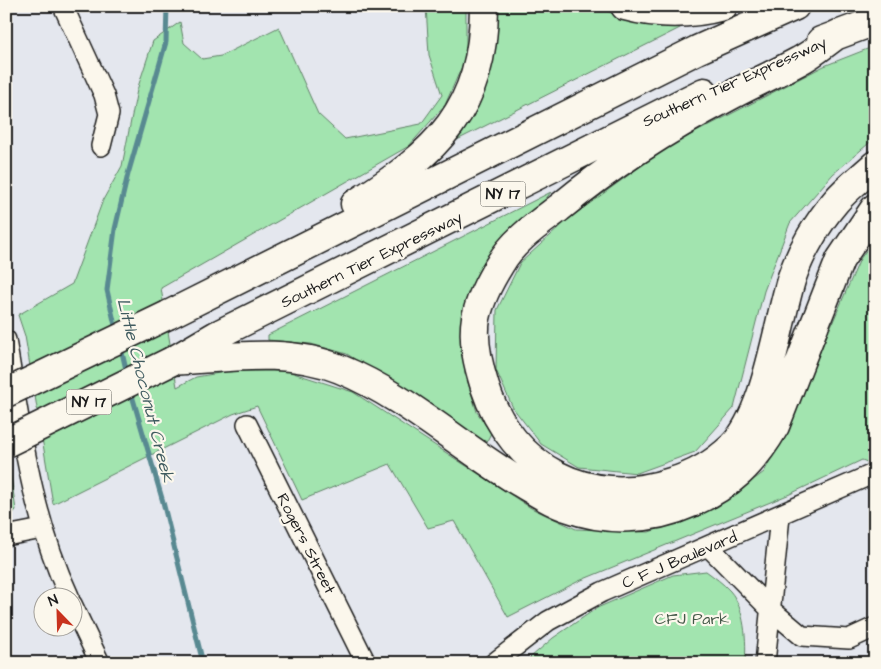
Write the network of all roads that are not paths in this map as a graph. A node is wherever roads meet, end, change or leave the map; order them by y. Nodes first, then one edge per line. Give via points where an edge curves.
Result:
1 (63, 6) edge
2 (484, 6) edge
3 (625, 6) edge
4 (723, 6) edge
5 (795, 6) edge
6 (875, 20) edge
7 (838, 34) junction
8 (101, 146) dead end
9 (875, 165) edge
10 (875, 208) edge
11 (221, 288) junction
12 (6, 340) edge
13 (172, 360) junction
14 (6, 393) edge
15 (247, 424) dead end
16 (6, 443) edge
17 (875, 474) edge
18 (780, 516) junction
19 (42, 529) junction
20 (6, 536) edge
21 (708, 546) junction
22 (64, 586) edge
23 (770, 608) junction
24 (82, 625) edge
25 (875, 627) edge
26 (100, 663) edge
27 (366, 663) edge
28 (494, 663) edge
29 (765, 663) edge

1 - 8 street via 104,95 109,114
2 - 11 highway via 481,57 466,100 442,136 415,163 389,182
3 - 4 highway via 649,12 686,13
5 - 11 highway, NY 17 via 697,50
6 - 7 highway, Southern Tier Expressway / NY 17
7 - 9 highway via 802,60 725,98 639,150 525,235 501,262 480,305 475,343 481,373 500,423 538,466 579,485 600,490 631,491 658,487 706,467 733,446 758,403 793,274 807,244 836,201
7 - 13 highway, Southern Tier Expressway / NY 17 via 754,68 658,114
10 - 13 highway via 840,260 775,426 764,445 733,480 683,506 652,516 604,516 566,508 551,501 421,415 339,369 300,357 270,355
11 - 14 highway, NY 17, bridge
12 - 19 street via 32,492
13 - 16 highway, Southern Tier Expressway / NY 17, bridge
15 - 27 street, Rogers Street
17 - 18 street, C F J Boulevard
18 - 21 street, C F J Boulevard
18 - 23 street
19 - 20 street
19 - 22 street
21 - 23 street
21 - 28 street, C F J Boulevard via 563,612
23 - 25 street via 802,636 850,639
23 - 29 street
24 - 26 street

